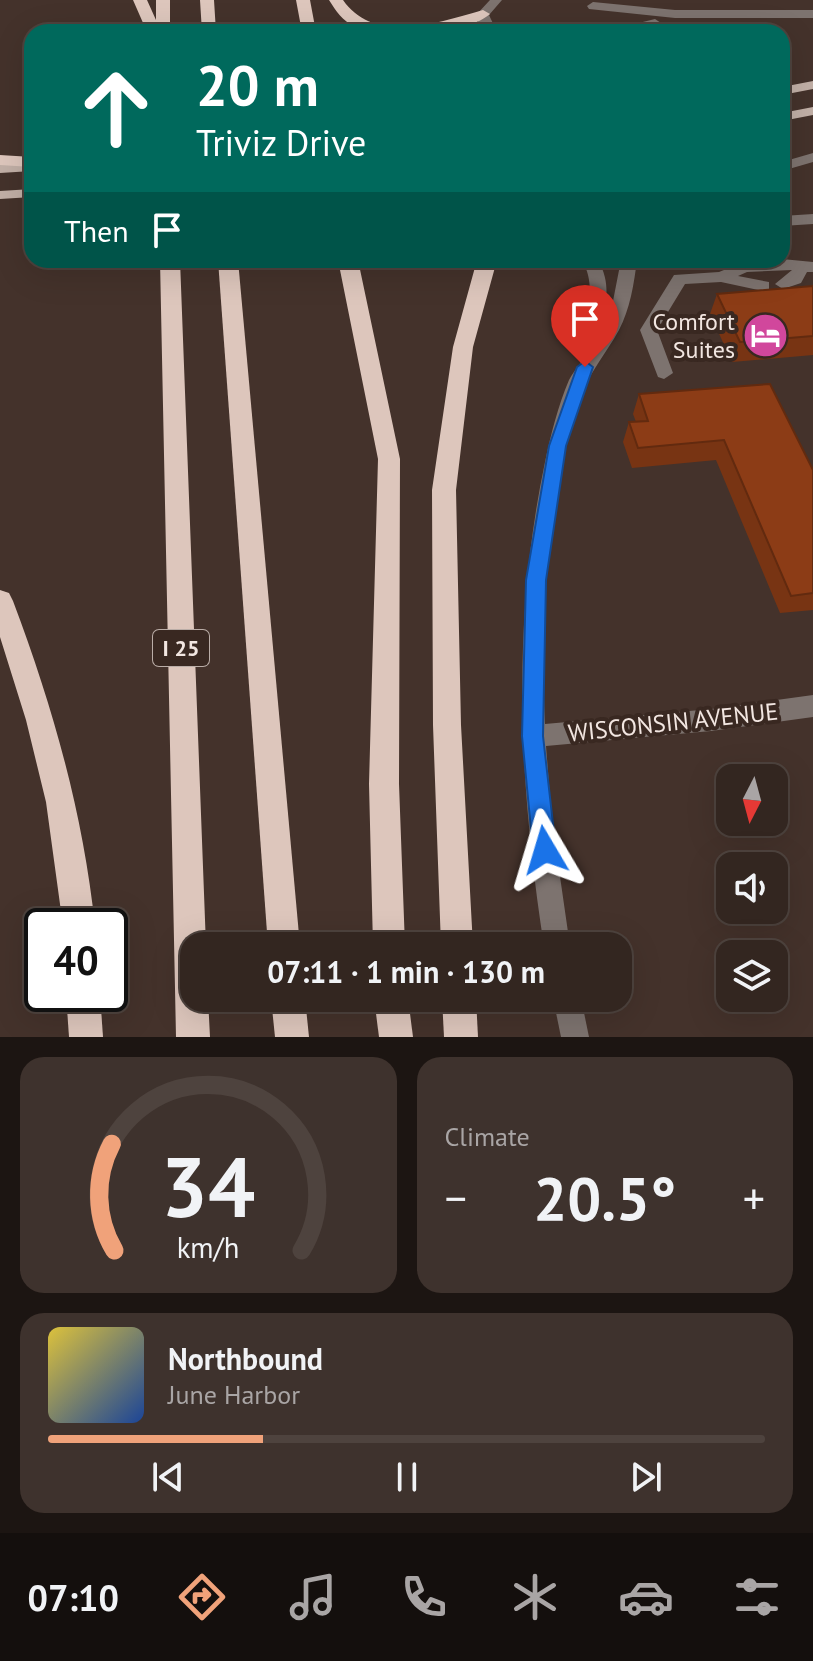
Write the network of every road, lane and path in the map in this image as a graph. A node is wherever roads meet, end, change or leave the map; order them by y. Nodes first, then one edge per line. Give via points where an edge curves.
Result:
1 (140, 0) edge
2 (163, 0) edge
3 (207, 0) edge
4 (303, 0) edge
5 (336, 0) edge
6 (621, 0) edge
7 (587, 3) edge
8 (486, 6) edge
9 (813, 14) edge
10 (780, 15) junction
11 (150, 24) edge
12 (163, 24) edge
13 (208, 24) edge
14 (308, 24) edge
15 (366, 24) edge
16 (465, 24) edge
17 (600, 24) edge
18 (652, 24) edge
19 (813, 24) edge
20 (813, 85) edge
21 (790, 89) edge
22 (813, 111) edge
23 (790, 115) edge
24 (813, 157) edge
25 (0, 160) edge
26 (24, 163) edge
27 (790, 164) edge
28 (24, 165) edge
29 (0, 169) edge
30 (24, 194) edge
31 (0, 195) edge
32 (813, 219) edge
33 (790, 220) edge
34 (807, 267) edge
35 (170, 268) edge
36 (229, 268) edge
37 (350, 268) edge
38 (485, 268) edge
39 (595, 268) edge
40 (628, 268) edge
41 (692, 268) edge
42 (742, 268) edge
43 (721, 277) junction
44 (680, 279) junction
45 (783, 284) dead end
46 (763, 286) dead end
47 (596, 349) junction
48 (664, 373) dead end
49 (0, 601) edge
50 (813, 706) edge
51 (533, 736) junction
52 (78, 908) edge
53 (283, 932) edge
54 (389, 932) edge
55 (456, 932) edge
56 (555, 932) edge
57 (84, 1012) edge
58 (289, 1012) edge
59 (393, 1012) edge
60 (460, 1012) edge
61 (570, 1012) edge
62 (86, 1037) edge
63 (193, 1037) edge
64 (292, 1037) edge
65 (396, 1037) edge
66 (461, 1037) edge
67 (575, 1037) edge

1 - 11 highway
2 - 12 highway
3 - 13 highway
4 - 14 highway
5 - 15 highway via 352,19
6 - 10 street
7 - 10 street via 650,14
7 - 17 street via 601,18
8 - 16 highway
9 - 10 street
18 - 19 street
20 - 21 main road
22 - 23 main road
24 - 27 street
25 - 26 highway
28 - 29 main road
30 - 31 main road
32 - 33 street
34 - 45 street
35 - 63 highway, I 25
36 - 53 highway
37 - 54 highway via 389,459 384,784
38 - 55 highway via 463,347 444,490
39 - 47 street via 602,279
40 - 47 street via 623,299
41 - 44 street
42 - 43 street
43 - 44 street
43 - 46 street
44 - 48 street via 648,330
47 - 51 street via 566,416 548,494 536,580
49 - 52 highway via 33,687 76,871
50 - 51 street, WISCONSIN AVENUE
51 - 56 street
57 - 62 highway
58 - 64 highway
59 - 65 highway
60 - 66 highway
61 - 67 street

